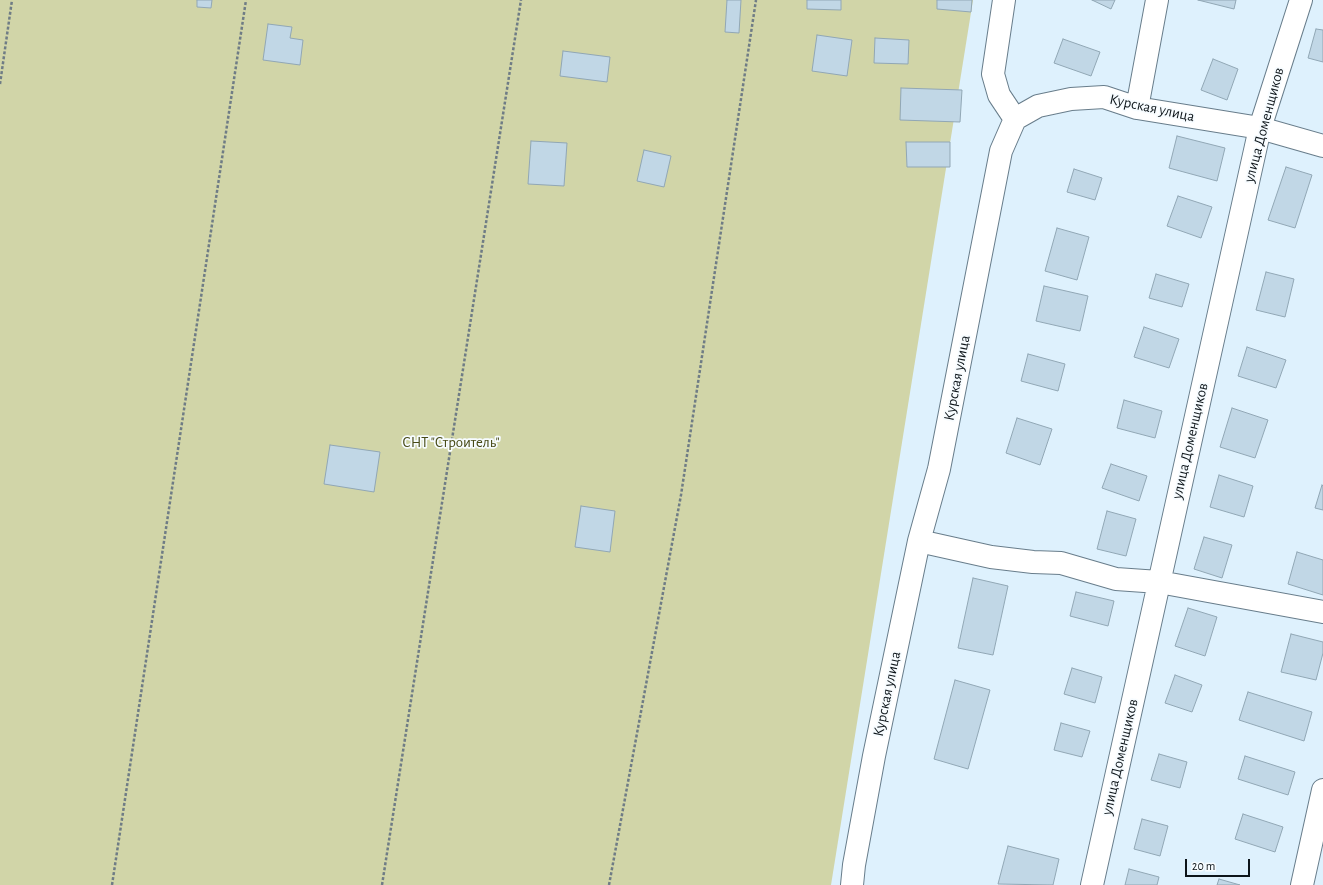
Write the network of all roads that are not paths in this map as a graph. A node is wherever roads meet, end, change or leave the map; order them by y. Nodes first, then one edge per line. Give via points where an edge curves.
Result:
1 (1004, 0) edge
2 (1157, 0) edge
3 (1301, 0) edge
4 (1137, 108) junction
5 (1015, 119) junction
6 (1260, 128) junction
7 (1323, 146) edge
8 (919, 542) junction
9 (1159, 582) junction
10 (1323, 612) edge
11 (1323, 790) edge
12 (852, 885) edge
13 (1092, 885) edge
14 (1302, 885) edge

1 - 5 street via 993,74 999,95
2 - 4 street
3 - 6 street, улица Доменщиков
4 - 5 street, Курская улица via 1104,97 1071,99 1038,106
4 - 6 street, Курская улица
5 - 8 street, Курская улица via 1001,151 939,469
6 - 7 street, Курская улица
6 - 9 street, улица Доменщиков
8 - 9 street via 991,557 1061,563 1116,579
8 - 12 street, Курская улица via 874,756
9 - 10 street
9 - 13 street, улица Доменщиков
11 - 14 street

